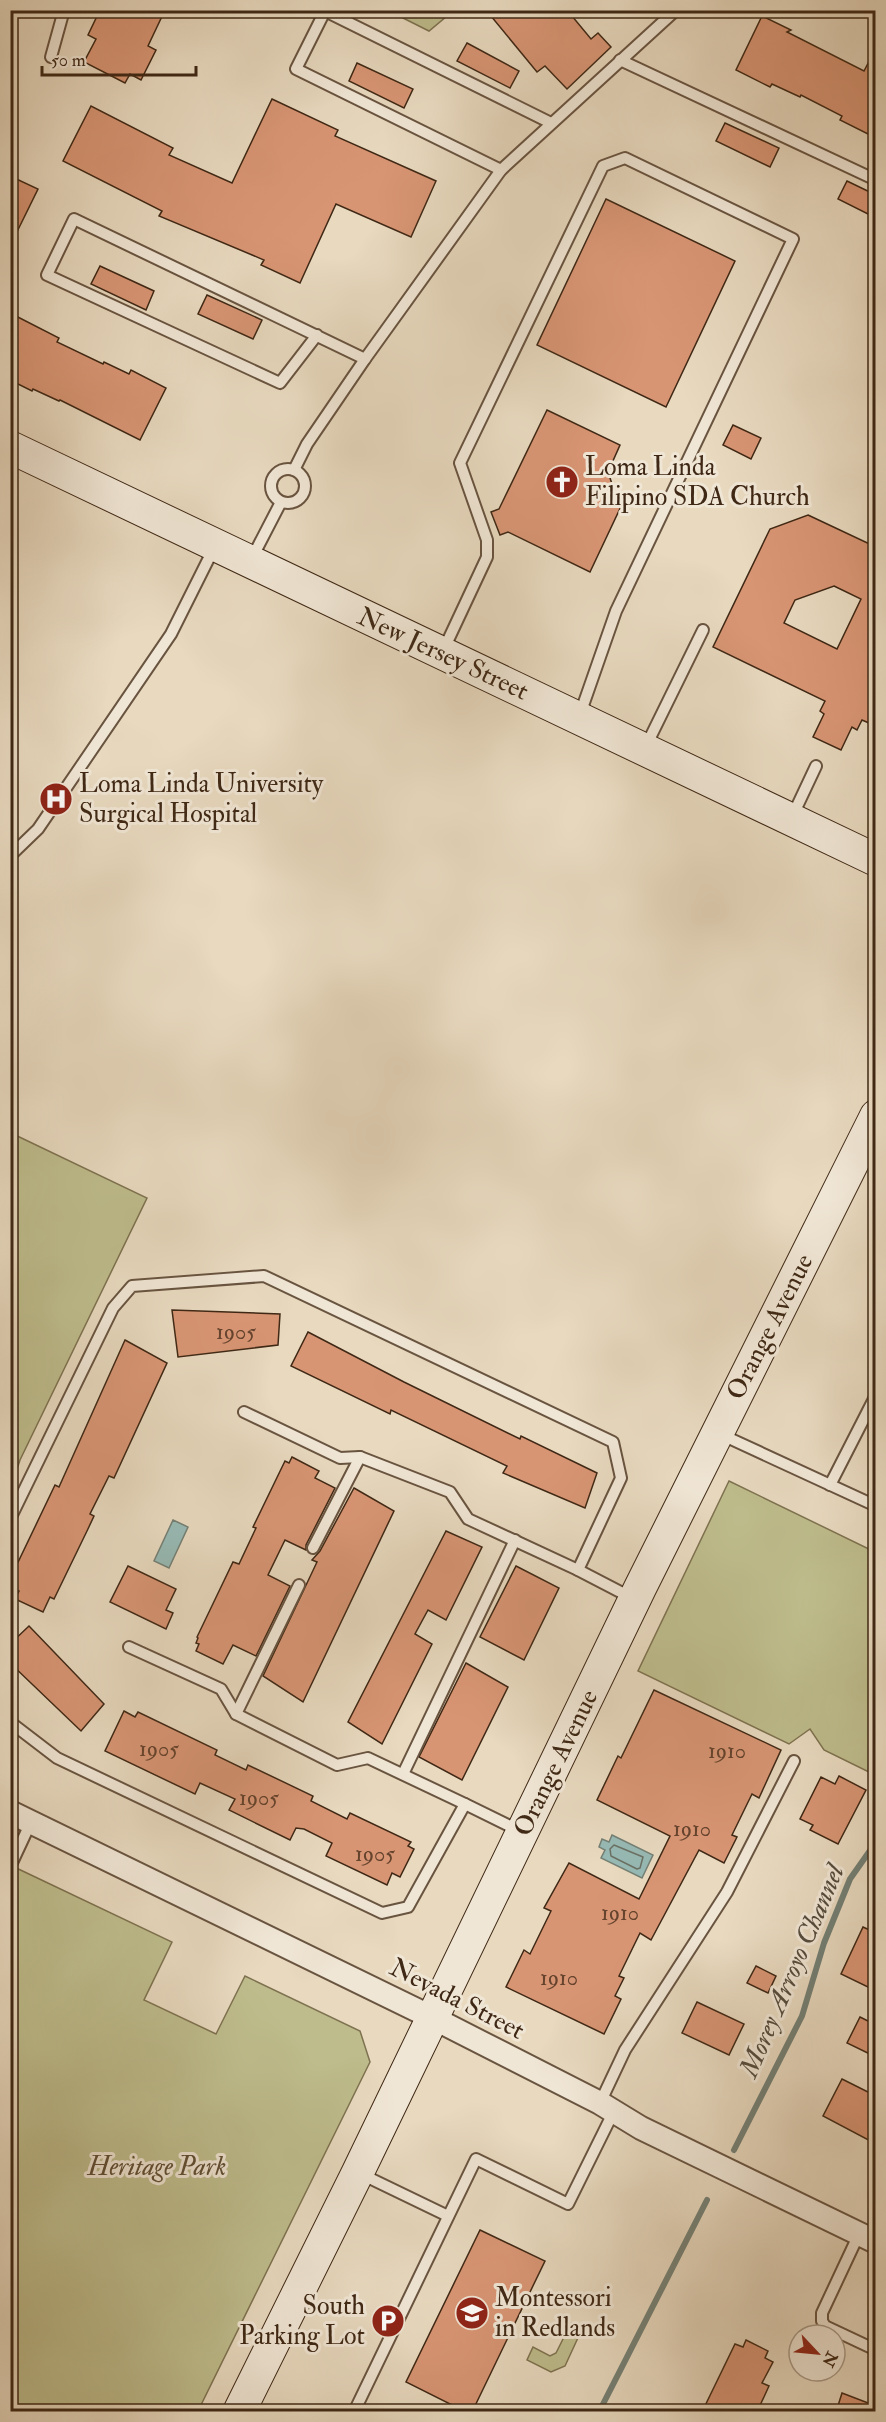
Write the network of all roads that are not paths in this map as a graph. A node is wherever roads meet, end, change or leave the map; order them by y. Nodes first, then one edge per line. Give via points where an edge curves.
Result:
1 (64, 10) edge
2 (676, 10) edge
3 (51, 57) dead end
4 (620, 60) junction
5 (551, 123) junction
6 (501, 170) junction
7 (876, 180) edge
8 (316, 335) junction
9 (364, 358) junction
10 (10, 447) edge
11 (294, 470) junction
12 (281, 502) junction
13 (215, 546) junction
14 (250, 562) junction
15 (703, 630) dead end
16 (442, 654) junction
17 (579, 717) junction
18 (644, 749) junction
19 (816, 766) dead end
20 (790, 820) junction
21 (10, 856) edge
22 (876, 860) edge
23 (876, 1116) edge
24 (876, 1395) edge
25 (244, 1412) dead end
26 (717, 1433) junction
27 (360, 1457) junction
28 (830, 1485) junction
29 (876, 1506) edge
30 (10, 1519) edge
31 (515, 1540) junction
32 (313, 1548) dead end
33 (578, 1570) junction
34 (299, 1585) dead end
35 (635, 1599) junction
36 (129, 1647) dead end
37 (236, 1714) junction
38 (10, 1722) edge
39 (794, 1761) dead end
40 (403, 1774) junction
41 (465, 1804) junction
42 (10, 1812) edge
43 (32, 1822) junction
44 (523, 1832) junction
45 (10, 1867) edge
46 (433, 2018) junction
47 (607, 2107) junction
48 (358, 2172) junction
49 (448, 2216) junction
50 (867, 2238) edge
51 (876, 2350) edge
52 (244, 2410) edge
53 (354, 2412) edge

1 - 3 lane
2 - 4 lane
4 - 5 lane
4 - 7 lane
5 - 6 lane
5 - 6 lane via 325,10 296,69
6 - 9 lane
8 - 8 lane via 74,219 47,275 280,383
8 - 9 lane
9 - 11 lane
10 - 13 street, New Jersey Street
11 - 12 lane via 279,472 271,482 272,494
11 - 12 lane via 304,482 302,495 291,503
12 - 14 lane
13 - 14 street, New Jersey Street
13 - 21 lane via 171,634 38,830
14 - 16 street, New Jersey Street
15 - 18 lane
16 - 17 street, New Jersey Street
16 - 17 lane via 487,557 488,540 460,463 603,166 625,158 793,239 616,611
17 - 18 street, New Jersey Street
18 - 20 street, New Jersey Street
19 - 20 lane
20 - 22 street, New Jersey Street
23 - 26 street, Orange Avenue
24 - 28 lane
25 - 27 lane via 340,1458
26 - 28 lane
26 - 35 street, Orange Avenue
27 - 31 lane via 450,1492 468,1519
27 - 32 lane
28 - 29 lane
30 - 33 lane via 113,1308 132,1286 264,1276 613,1442 621,1478
31 - 33 lane
31 - 40 lane
33 - 35 lane
34 - 37 lane
35 - 44 street, Orange Avenue
36 - 37 lane via 220,1689
37 - 40 lane via 337,1765 369,1758
38 - 41 lane via 57,1758 382,1913 408,1906
39 - 47 lane via 727,1892 625,2050
40 - 41 lane
41 - 44 lane
42 - 43 street, Nevada Street
43 - 45 lane
43 - 46 street, Nevada Street
44 - 46 street, Orange Avenue
46 - 47 street, Nevada Street
46 - 48 street, Orange Avenue
47 - 49 lane via 568,2204 476,2159
47 - 50 street, Nevada Street via 641,2128
48 - 49 lane
48 - 52 street, Orange Avenue
49 - 53 lane
50 - 51 lane via 822,2313 822,2321

